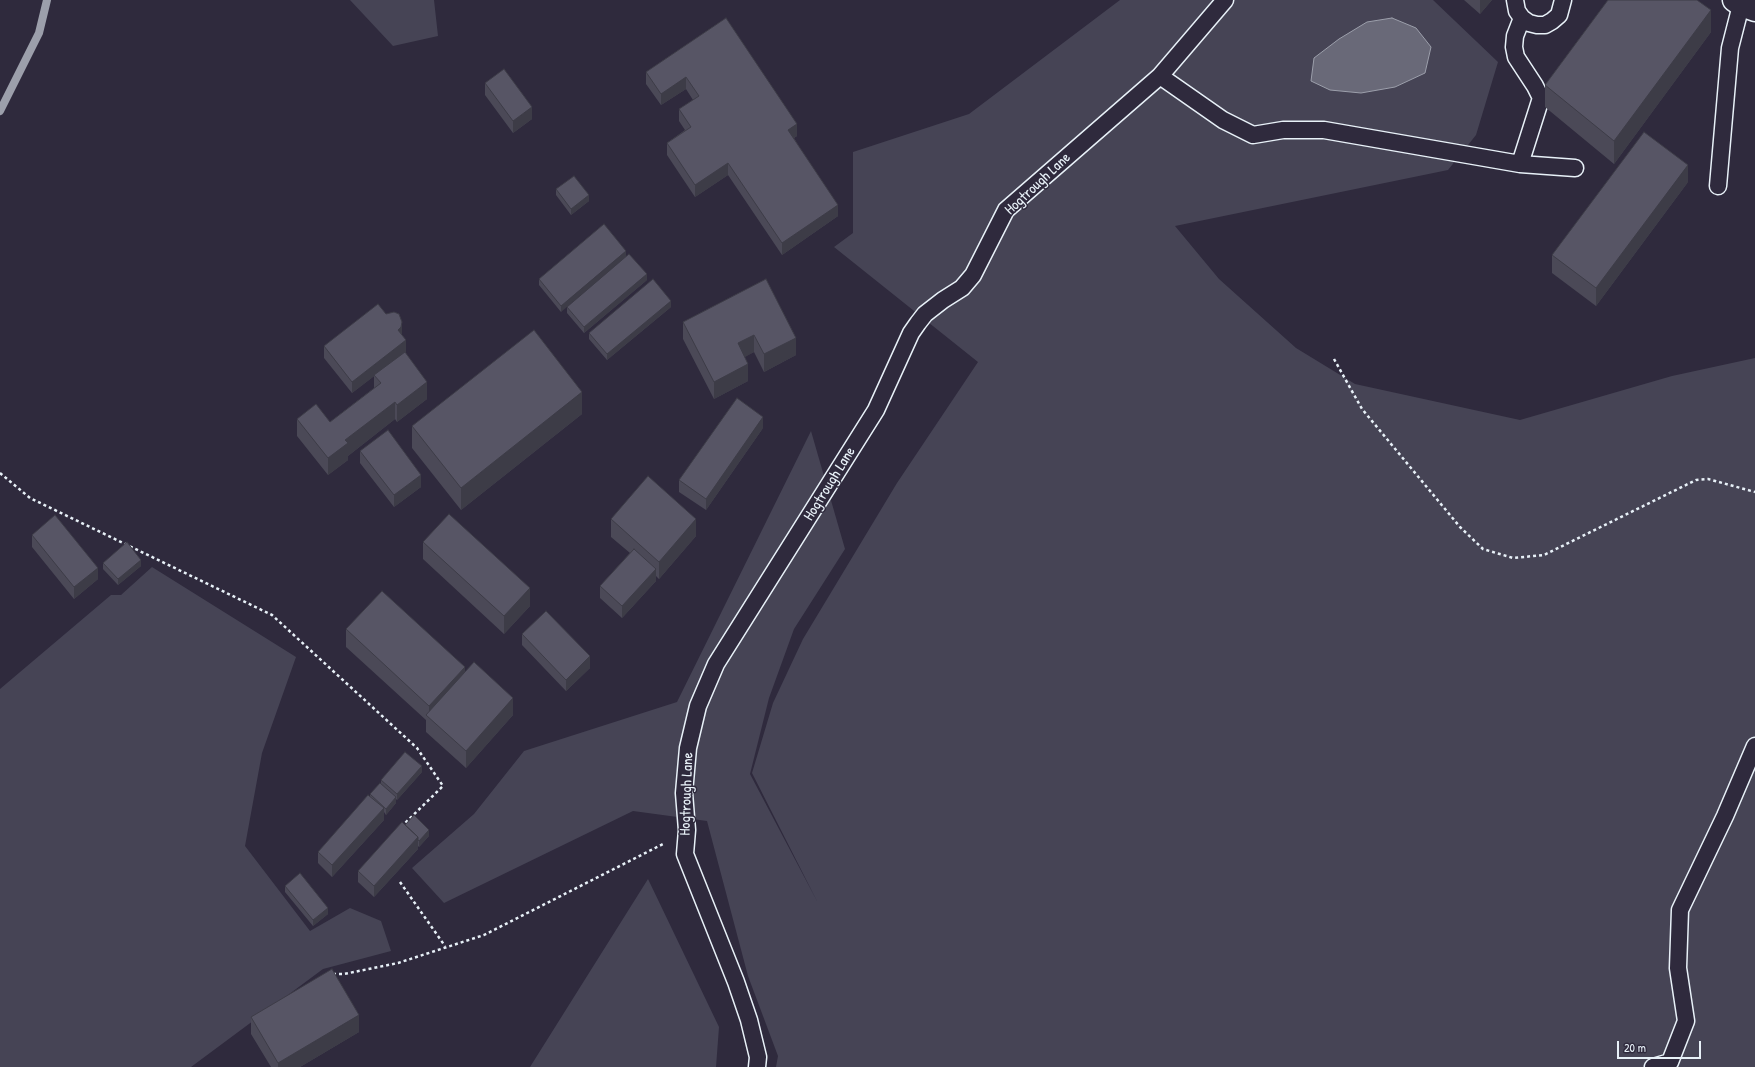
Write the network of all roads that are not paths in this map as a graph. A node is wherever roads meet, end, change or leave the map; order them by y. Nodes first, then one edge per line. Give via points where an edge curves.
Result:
1 (1224, 0) edge
2 (1515, 0) edge
3 (1563, 0) edge
4 (1744, 5) edge
5 (1522, 18) junction
6 (1160, 76) junction
7 (1520, 164) junction
8 (1575, 168) dead end
9 (1718, 186) dead end
10 (1755, 746) edge
11 (757, 1067) edge
12 (1653, 1067) edge

1 - 6 lane, Hogtrough Lane
2 - 5 lane via 1517,11
3 - 5 lane via 1558,15 1545,25 1529,23
4 - 9 lane via 1730,48
5 - 7 lane via 1515,36 1516,56 1541,98
6 - 7 lane via 1223,120 1253,135 1283,130 1324,130
6 - 11 lane, Hogtrough Lane via 1006,210 973,275 962,288 925,314 911,333 876,410 716,664 698,706 688,748 684,793 687,830 685,854 749,1020 758,1057
7 - 8 lane
10 - 12 lane via 1680,910 1678,968 1686,1021 1670,1062

